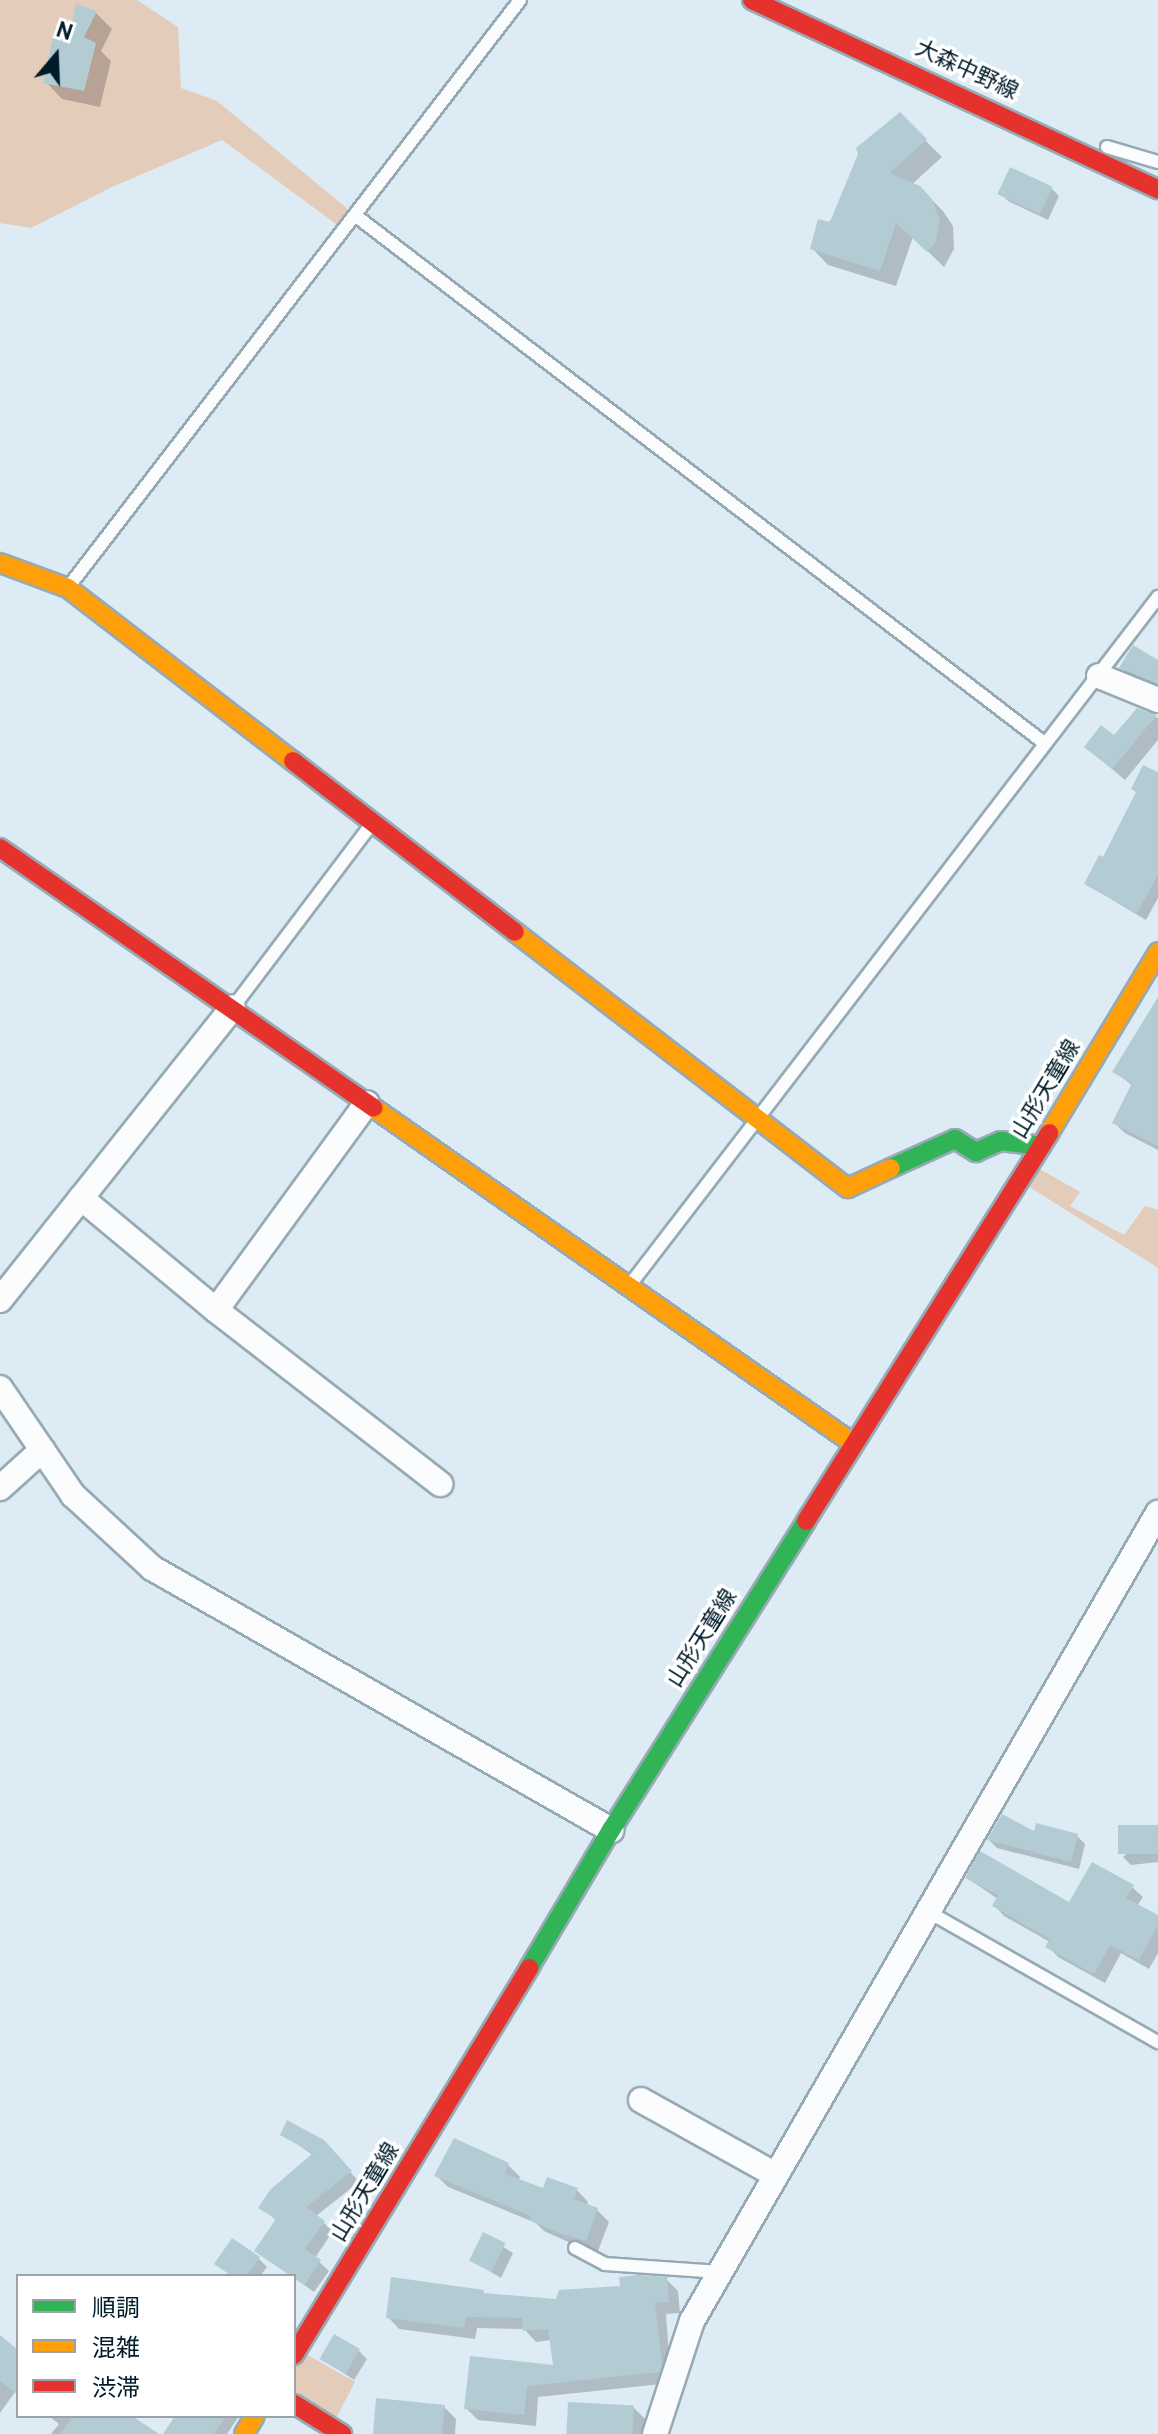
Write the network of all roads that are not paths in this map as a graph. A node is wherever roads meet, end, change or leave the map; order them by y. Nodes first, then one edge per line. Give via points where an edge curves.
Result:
1 (520, 0) edge
2 (752, 0) edge
3 (1019, 123) junction
4 (1158, 162) edge
5 (1158, 189) edge
6 (356, 216) junction
7 (0, 563) edge
8 (68, 588) junction
9 (1158, 597) edge
10 (1099, 676) junction
11 (1158, 700) edge
12 (1043, 742) junction
13 (372, 823) junction
14 (0, 848) edge
15 (1158, 952) edge
16 (233, 1007) junction
17 (367, 1103) junction
18 (757, 1116) junction
19 (1042, 1146) junction
20 (81, 1198) junction
21 (627, 1288) junction
22 (0, 1300) edge
23 (216, 1310) junction
24 (0, 1388) edge
25 (854, 1444) junction
26 (42, 1450) junction
27 (440, 1484) dead end
28 (0, 1488) edge
29 (1158, 1513) edge
30 (611, 1830) junction
31 (927, 1911) junction
32 (1158, 2042) edge
33 (641, 2100) dead end
34 (776, 2175) junction
35 (575, 2248) dead end
36 (720, 2272) junction
37 (296, 2352) edge
38 (296, 2405) edge
39 (342, 2434) edge
40 (655, 2434) edge

1 - 6 lane
2 - 3 street, 大森中野線
3 - 4 lane
3 - 5 street, 大森中野線
6 - 8 lane
6 - 12 lane
7 - 8 street
8 - 13 street
9 - 10 lane
10 - 11 street
10 - 12 lane
12 - 18 lane
13 - 16 lane
13 - 18 street
14 - 16 street
15 - 19 street, 山形天童線
16 - 17 street
16 - 20 street
17 - 21 street
17 - 23 street
18 - 19 street via 848,1188 955,1139 976,1152 1001,1141
18 - 21 lane
19 - 25 street, 山形天童線
20 - 22 street
20 - 23 street
21 - 25 street
23 - 27 street
24 - 26 street
25 - 30 street, 山形天童線
26 - 28 street
26 - 30 street via 73,1495 152,1568
29 - 31 street
30 - 37 street, 山形天童線
31 - 32 lane
31 - 34 street
33 - 34 street
34 - 36 street
35 - 36 lane via 605,2264
36 - 40 street via 692,2321
38 - 39 street

